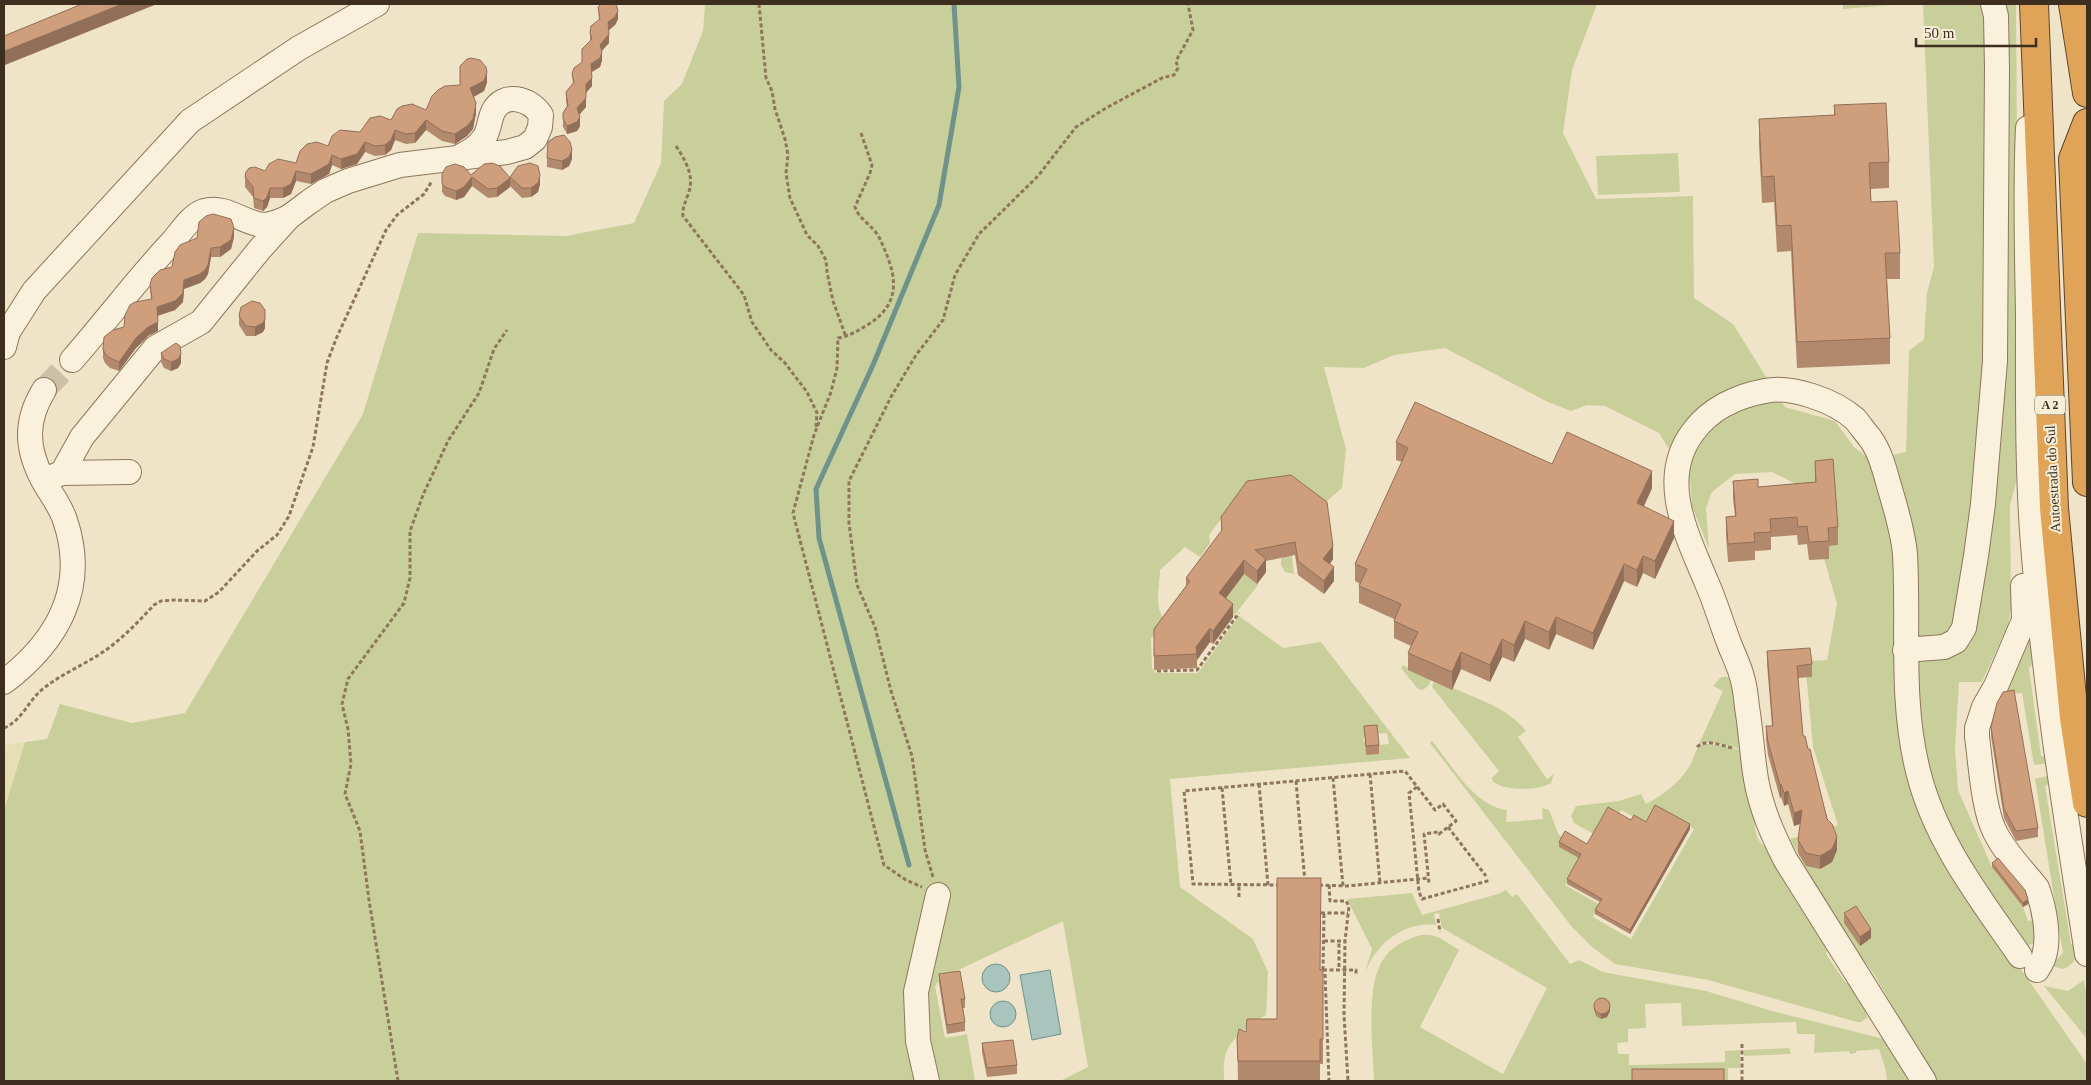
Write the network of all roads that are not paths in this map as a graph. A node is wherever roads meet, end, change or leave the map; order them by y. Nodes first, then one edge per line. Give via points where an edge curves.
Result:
1 (377, 4) edge
2 (1993, 4) edge
3 (2033, 4) edge
4 (2073, 4) edge
5 (2084, 50) edge
6 (2087, 93) edge
7 (2087, 123) edge
8 (448, 159) road end
9 (289, 218) junction
10 (4, 347) edge
11 (72, 360) tunnel mouth
12 (44, 390) tunnel mouth
13 (129, 472) dead end
14 (52, 476) junction
15 (2030, 481) junction
16 (2087, 482) edge
17 (1905, 650) junction
18 (4, 682) edge
19 (2087, 804) edge
20 (938, 895) road end
21 (2087, 954) edge
22 (927, 1081) edge
23 (1924, 1081) edge

1 - 10 street via 299,48 190,121 34,292 8,332
2 - 17 street via 1998,68 1995,362 1976,556 1964,628 1956,641 1944,647
3 - 15 street via 2026,172
3 - 19 highway, Autoestrada do Sul / A 2 via 2054,508 2074,718
4 - 5 highway
5 - 6 highway
7 - 16 highway via 2073,159
8 - 9 street via 400,166 348,181 325,191
9 - 11 street via 264,225 218,211 204,211 194,217
9 - 14 street via 201,322 155,348
12 - 14 street via 29,424 30,442 35,462
13 - 14 street
14 - 18 street via 56,500 72,547 68,598 63,615 50,636
15 - 17 street via 2020,511 2019,526 2024,620 1976,728 1994,831 2037,888 2040,897 2046,941 2044,955 2029,963 1959,866 1934,818 1918,771 1910,726
15 - 21 street via 2052,720
17 - 23 street via 1904,551 1900,532 1881,461 1873,442 1854,418 1819,399 1786,390 1766,390 1736,399 1701,421 1679,454 1678,501 1695,558 1744,680 1756,779 1767,820 1785,858
20 - 22 street via 916,992 918,1041

